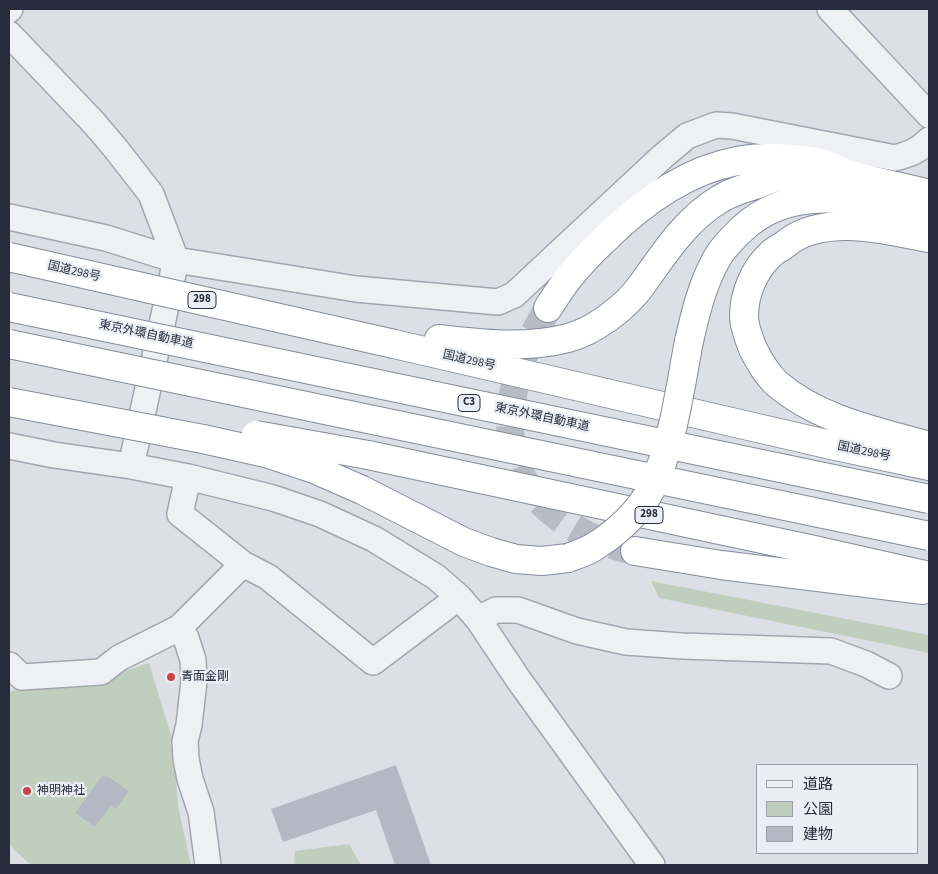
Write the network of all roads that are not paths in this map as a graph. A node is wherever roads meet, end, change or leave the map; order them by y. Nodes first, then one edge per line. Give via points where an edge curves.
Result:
1 (830, 9) edge
2 (9, 34) edge
3 (929, 115) edge
4 (929, 140) edge
5 (848, 174) junction
6 (929, 194) edge
7 (9, 217) edge
8 (929, 220) edge
9 (929, 238) edge
10 (9, 257) edge
11 (176, 260) junction
12 (9, 307) edge
13 (548, 308) tunnel mouth
14 (396, 339) junction
15 (9, 344) edge
16 (9, 392) edge
17 (9, 402) edge
18 (9, 446) edge
19 (929, 446) edge
20 (131, 466) junction
21 (929, 466) edge
22 (188, 476) junction
23 (929, 499) edge
24 (929, 536) edge
25 (635, 551) tunnel mouth
26 (243, 564) junction
27 (929, 576) edge
28 (929, 591) edge
29 (460, 597) junction
30 (478, 619) junction
31 (179, 628) junction
32 (9, 665) edge
33 (889, 676) dead end
34 (208, 865) edge
35 (652, 865) edge

1 - 3 street
2 - 11 street via 94,123 151,194
4 - 11 street via 914,152 895,158 732,126 716,125 686,136 514,295 498,302 356,289
5 - 6 highway, 298
5 - 13 highway, 298 via 822,164 765,158 737,161 682,180 644,203 618,226 567,280
5 - 14 highway, 298 via 778,177 720,199 694,218 623,305 605,320 568,338 520,344
7 - 11 street via 106,238
8 - 17 highway, 298, bridge via 862,201 812,198 770,209 732,238 718,256 697,304 671,431 651,490 616,532 592,548 568,558 516,559 491,552 464,542 362,490 266,453
9 - 19 highway via 853,226 812,230 791,239 770,255 756,273 747,295 744,317 759,363 775,382 794,396 851,424
10 - 14 highway, 国道298号 / 298, bridge
11 - 20 street
12 - 23 highway, 東京外環自動車道 / C3, bridge
14 - 21 highway, 国道298号 / 298
15 - 24 highway, bridge
16 - 27 highway, 298, bridge via 368,455
18 - 20 street
20 - 22 street
22 - 26 street via 180,514
22 - 29 street via 320,514 374,539 436,577
25 - 28 highway
26 - 29 street via 268,578 373,662
26 - 31 street
29 - 30 street
30 - 33 street via 496,610 518,610 577,631 626,642 831,651
30 - 35 street
31 - 32 street via 119,658 101,672 22,677
31 - 34 street via 186,638 192,660 194,681 185,741 186,759 201,812

